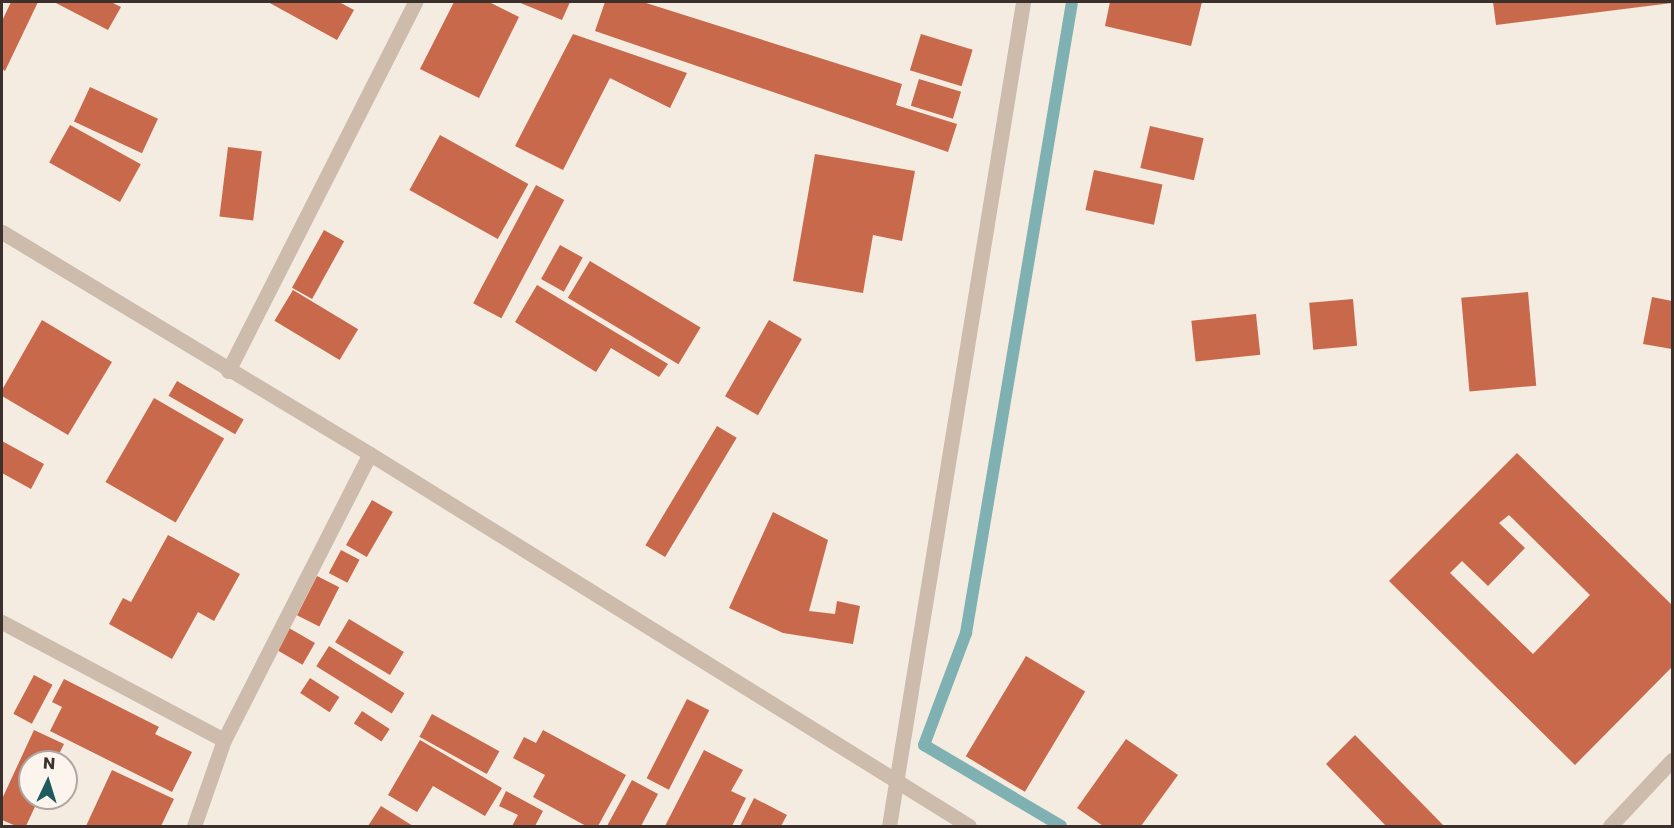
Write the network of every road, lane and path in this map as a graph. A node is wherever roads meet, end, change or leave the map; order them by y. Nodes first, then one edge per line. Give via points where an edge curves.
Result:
1 (415, 2) edge
2 (1023, 2) edge
3 (2, 232) edge
4 (228, 371) junction
5 (370, 454) junction
6 (2, 622) edge
7 (224, 740) junction
8 (1672, 760) edge
9 (897, 784) junction
10 (194, 826) edge
11 (890, 826) edge
12 (969, 826) edge
13 (1610, 826) edge

1 - 4 street
2 - 9 street
3 - 4 street
4 - 5 street
5 - 7 street
5 - 9 street
6 - 7 street
7 - 10 street
8 - 13 street
9 - 11 street
9 - 12 street

